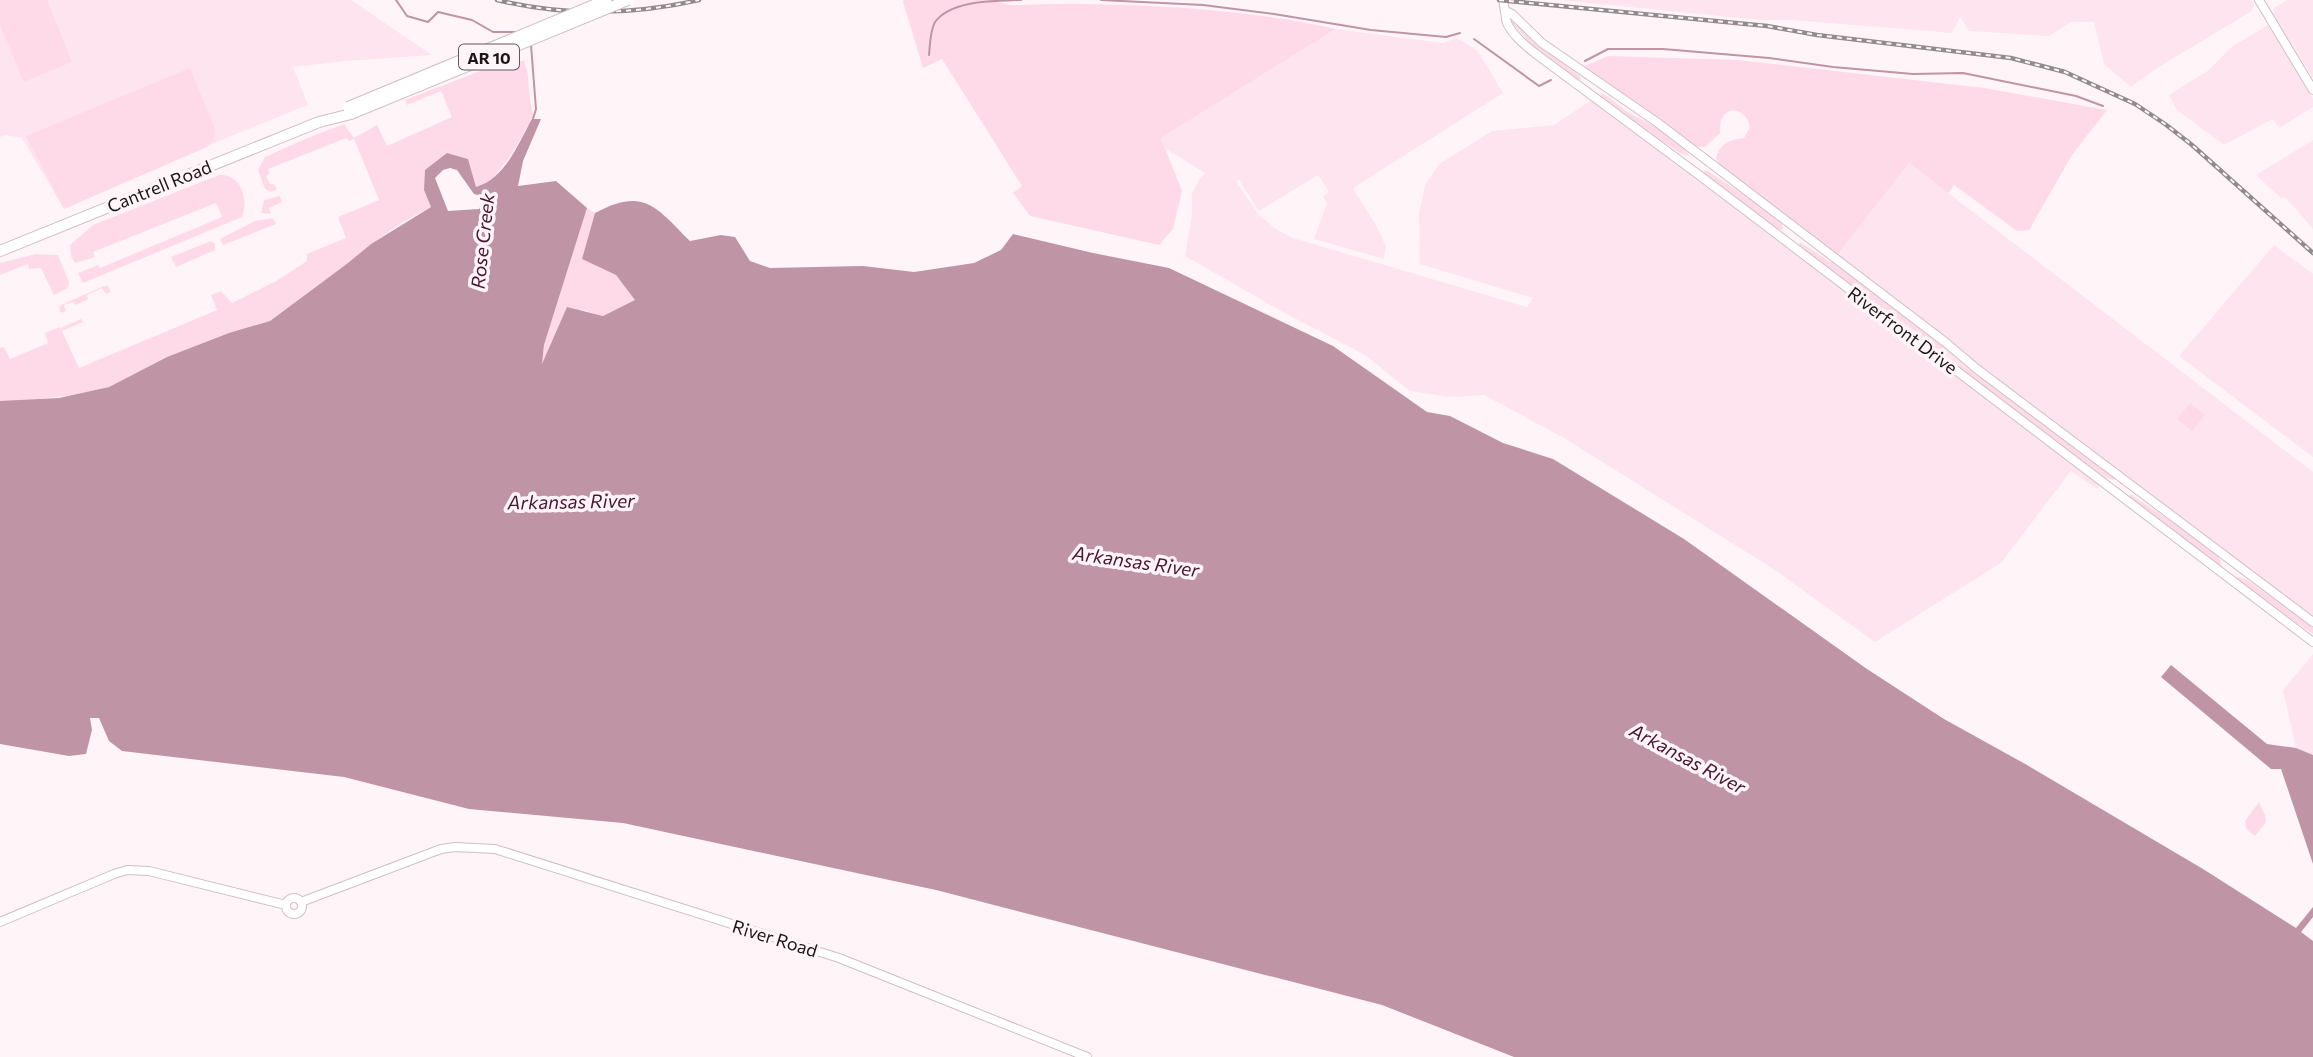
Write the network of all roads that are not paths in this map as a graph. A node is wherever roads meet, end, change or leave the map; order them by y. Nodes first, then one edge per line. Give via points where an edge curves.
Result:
1 (606, 0) edge
2 (628, 0) edge
3 (1503, 0) edge
4 (2259, 0) edge
5 (1506, 11) junction
6 (2313, 90) edge
7 (349, 110) junction
8 (0, 251) edge
9 (2313, 622) edge
10 (2313, 642) edge
11 (0, 922) edge
12 (1087, 1057) edge

1 - 7 main road, Cantrell Road / AR 10, bridge
2 - 7 main road, Cantrell Road / AR 10, bridge
3 - 5 street, Riverfront Drive
4 - 6 street
5 - 9 street, Riverfront Drive via 1542,43 1665,127
5 - 10 street, Riverfront Drive via 1512,30 1536,54
7 - 8 main road, Cantrell Road / AR 10
11 - 12 street, River Road via 127,870 149,871 286,905 292,898 301,902 426,853 485,847 839,958

